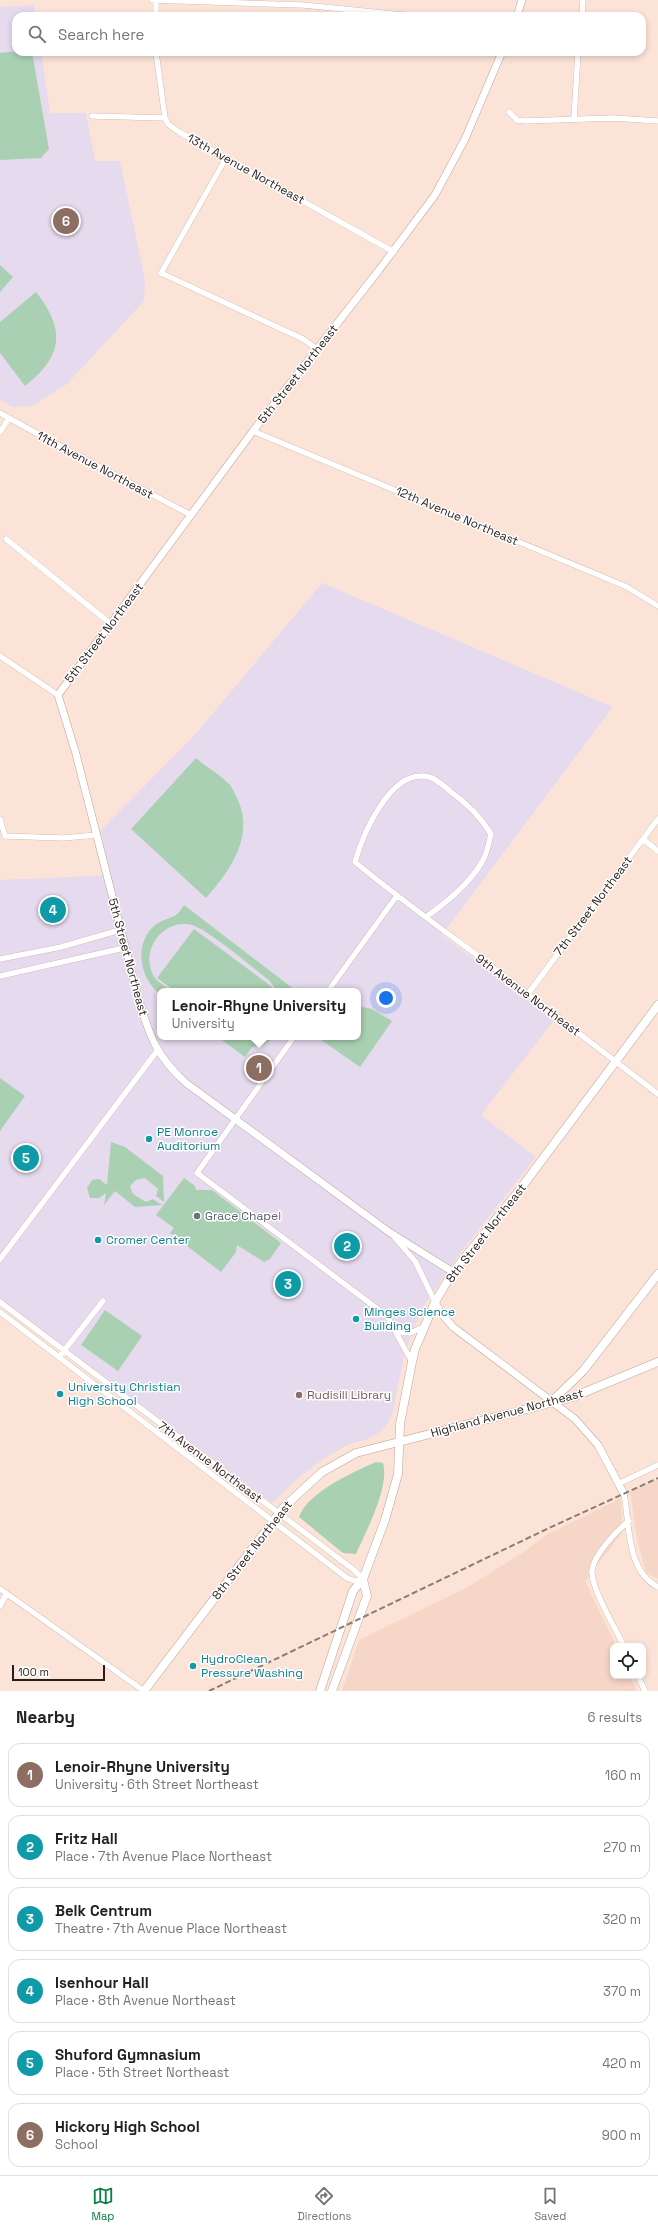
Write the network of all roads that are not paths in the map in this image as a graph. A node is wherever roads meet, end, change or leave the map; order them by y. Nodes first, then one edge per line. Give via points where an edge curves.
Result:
1 (152, 0) edge
2 (156, 0) edge
3 (522, 0) edge
4 (583, 0) edge
5 (156, 12) edge
6 (373, 12) edge
7 (518, 12) edge
8 (582, 12) edge
9 (157, 56) edge
10 (500, 56) edge
11 (578, 56) edge
12 (509, 112) dead end
13 (92, 116) dead end
14 (165, 118) junction
15 (574, 120) junction
16 (658, 121) edge
17 (226, 158) junction
18 (394, 252) junction
19 (317, 349) junction
20 (0, 413) edge
21 (8, 418) junction
22 (254, 431) junction
23 (0, 432) edge
24 (192, 515) junction
25 (6, 539) dead end
26 (658, 606) edge
27 (111, 624) junction
28 (0, 656) edge
29 (58, 695) junction
30 (0, 819) edge
31 (658, 819) edge
32 (97, 835) junction
33 (643, 839) junction
34 (658, 851) edge
35 (396, 897) junction
36 (426, 917) junction
37 (120, 930) junction
38 (124, 948) junction
39 (0, 959) edge
40 (0, 976) edge
41 (330, 988) edge
42 (528, 994) junction
43 (658, 1005) edge
44 (292, 1040) edge
45 (157, 1051) junction
46 (615, 1061) junction
47 (658, 1094) edge
48 (235, 1119) junction
49 (389, 1232) junction
50 (0, 1259) edge
51 (453, 1272) junction
52 (658, 1274) edge
53 (102, 1301) dead end
54 (0, 1302) edge
55 (435, 1302) junction
56 (0, 1312) edge
57 (424, 1327) junction
58 (397, 1332) junction
59 (64, 1351) junction
60 (59, 1357) junction
61 (412, 1362) junction
62 (658, 1362) edge
63 (552, 1402) junction
64 (400, 1440) junction
65 (658, 1465) edge
66 (620, 1483) junction
67 (624, 1494) joint
68 (279, 1514) junction
69 (274, 1521) junction
70 (629, 1521) junction
71 (363, 1579) junction
72 (658, 1587) edge
73 (0, 1589) edge
74 (6, 1594) junction
75 (0, 1606) edge
76 (623, 1643) edge
77 (639, 1679) edge
78 (144, 1691) edge
79 (320, 1691) edge
80 (332, 1691) edge
81 (645, 1691) edge

1 - 2 street
2 - 5 street
2 - 6 street via 303,5
3 - 7 street
4 - 8 street
9 - 14 street
10 - 18 street, 5th Street Northeast via 452,166 435,195
11 - 15 street
12 - 15 street via 517,120 522,121
13 - 14 street
14 - 17 street, 13th Avenue Northeast via 168,124 179,132
15 - 16 street via 613,118
17 - 18 street, 13th Avenue Northeast
17 - 19 street via 161,273 303,339
18 - 19 street, 5th Street Northeast
19 - 22 street, 5th Street Northeast
20 - 21 street, 11th Avenue Northeast
21 - 23 street
21 - 24 street, 11th Avenue Northeast
22 - 24 street, 5th Street Northeast
22 - 26 street, 12th Avenue Northeast via 627,587
24 - 27 street, 5th Street Northeast
25 - 27 street
27 - 29 street, 5th Street Northeast
28 - 29 street
29 - 32 street, 5th Street Northeast
30 - 32 street via 5,836 63,838
31 - 33 street, 7th Street Northeast
32 - 37 street, 5th Street Northeast
33 - 34 street
33 - 42 street, 7th Street Northeast
35 - 36 street, 9th Avenue Northeast
35 - 36 street via 355,862 362,837 395,786 415,776 429,777 479,814 491,834 484,858 471,876 442,906
35 - 41 street
36 - 42 street, 9th Avenue Northeast
37 - 38 street, 5th Street Northeast
37 - 39 street via 61,947
38 - 40 street
38 - 45 street, 5th Street Northeast
42 - 46 street, 9th Avenue Northeast
43 - 46 main road, 8th Street Northeast
44 - 48 street
45 - 48 street, 5th Street Northeast via 186,1083
45 - 50 street
46 - 47 street, 9th Avenue Northeast
46 - 51 main road, 8th Street Northeast via 518,1192
48 - 49 street, 5th Street Northeast
48 - 58 street via 197,1173 379,1310
49 - 51 street, 5th Street Northeast
49 - 55 street via 414,1261
51 - 55 main road, 8th Street Northeast
52 - 63 main road via 583,1371
53 - 59 street
54 - 59 street, 7th Avenue Northeast
55 - 57 main road, 8th Street Northeast
55 - 63 street via 453,1327
56 - 60 street, 7th Avenue Northeast
57 - 58 street via 410,1333
57 - 61 main road, 8th Street Northeast
58 - 61 street
59 - 60 street
59 - 68 street, 7th Avenue Northeast
60 - 69 street, 7th Avenue Northeast
61 - 64 main road, 8th Street Northeast via 400,1424
62 - 63 main road, Highland Avenue Northeast via 573,1397
63 - 64 main road, Highland Avenue Northeast
63 - 66 street via 587,1431
64 - 68 main road, 8th Street Northeast via 356,1453 337,1462 303,1488
64 - 71 main road via 398,1474 394,1490
65 - 66 street
66 - 67 street
67 - 70 street
68 - 69 main road, 8th Street Northeast
68 - 71 street, 7th Avenue Northeast
69 - 71 street, 7th Avenue Northeast via 347,1578 355,1581
69 - 78 main road, 8th Street Northeast
70 - 72 street via 638,1568 647,1580
70 - 76 street via 616,1532 594,1562 592,1569 596,1587
71 - 79 main road via 352,1591
71 - 80 main road via 367,1596
73 - 74 street
74 - 75 street
74 - 78 street
77 - 81 street

